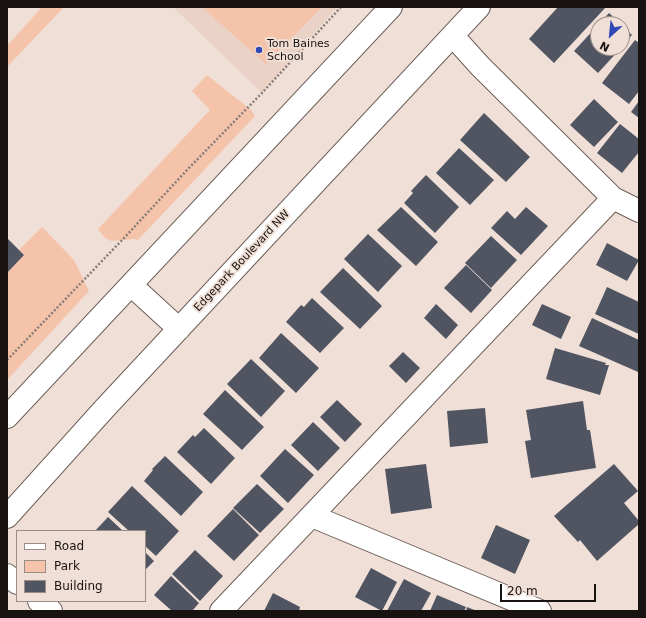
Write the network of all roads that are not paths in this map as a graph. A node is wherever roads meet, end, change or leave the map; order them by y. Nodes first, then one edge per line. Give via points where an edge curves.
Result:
1 (391, 7) edge
2 (479, 7) edge
3 (452, 36) junction
4 (613, 198) junction
5 (639, 212) edge
6 (131, 285) junction
7 (179, 329) junction
8 (7, 417) edge
9 (312, 516) junction
10 (7, 517) edge
11 (7, 575) edge
12 (16, 582) edge
13 (40, 602) edge
14 (51, 611) edge
15 (221, 611) edge
16 (540, 611) edge

1 - 6 street
2 - 3 street, Edgepark Boulevard NW
3 - 4 street
3 - 7 street, Edgepark Boulevard NW
4 - 5 street
4 - 9 street
6 - 7 street
6 - 8 street
7 - 10 street, Edgepark Boulevard NW
9 - 15 street
9 - 16 street
11 - 12 street
13 - 14 street

